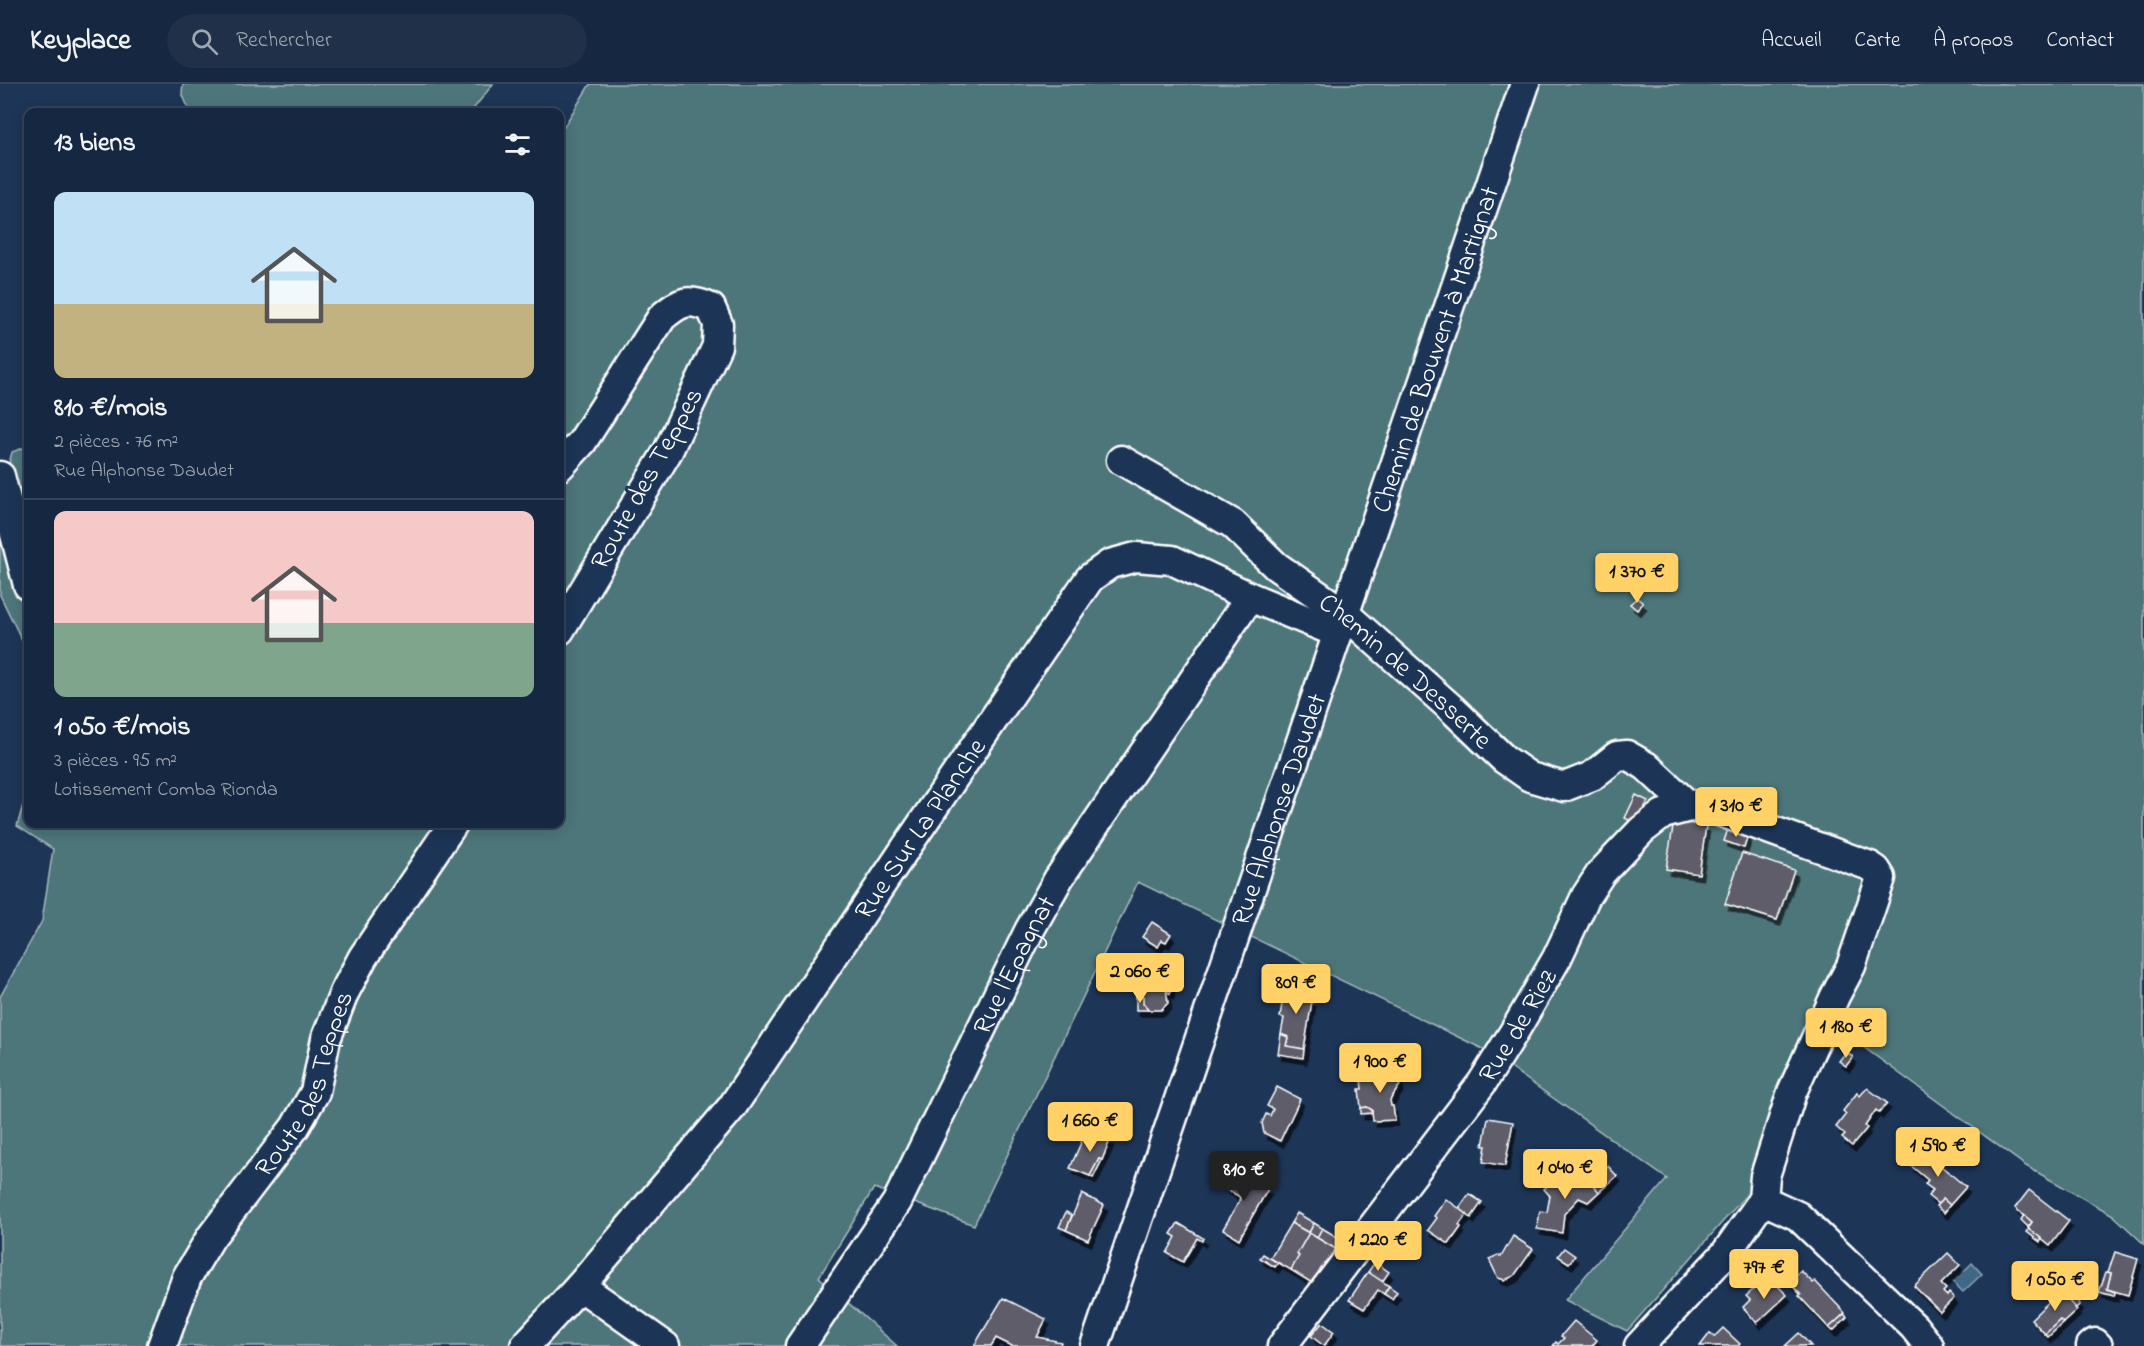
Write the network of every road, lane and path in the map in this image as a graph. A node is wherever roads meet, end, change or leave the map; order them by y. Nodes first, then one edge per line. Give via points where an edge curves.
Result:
1 (1526, 88) edge
2 (1121, 460) dead end
3 (564, 462) edge
4 (0, 476) edge
5 (24, 569) edge
6 (1250, 597) junction
7 (564, 623) edge
8 (1341, 624) junction
9 (1690, 807) junction
10 (450, 828) edge
11 (1763, 1200) junction
12 (580, 1286) junction
13 (162, 1346) edge
14 (525, 1346) edge
15 (665, 1346) edge
16 (800, 1346) edge
17 (1095, 1346) edge
18 (1282, 1346) edge
19 (1639, 1346) edge
20 (1929, 1346) edge
21 (2091, 1346) edge
22 (2098, 1346) edge

1 - 8 street, Chemin de Bouvent à Martignat
2 - 8 street, Chemin de Desserte via 1233,524
3 - 7 street, Route des Teppes via 582,442 662,316 679,304 696,301 711,308 718,324 717,346 668,451
4 - 5 street
6 - 8 street, Rue Sur La Planche
6 - 12 street, Rue Sur La Planche via 1172,560 1136,557 1110,564 1090,578 732,1107
6 - 16 street, Rue l'Epagnat via 1059,878 1029,931 897,1202
8 - 9 street, Chemin de Desserte via 1451,708 1504,759 1530,777 1564,787 1592,776 1617,756 1627,755 1646,766
8 - 17 street, Rue Alphonse Daudet
9 - 11 street via 1713,809 1870,866 1881,878 1851,966 1792,1092 1765,1176
9 - 18 street, Rue de Riez via 1663,814 1601,873 1552,967 1482,1083
10 - 13 street, Route des Teppes via 363,957 326,1039 315,1092 295,1127 211,1237 187,1277
11 - 19 street via 1725,1254
11 - 20 street via 1798,1216
12 - 14 street, Rue Sur La Planche
12 - 15 street
21 - 22 street via 2095,1342

